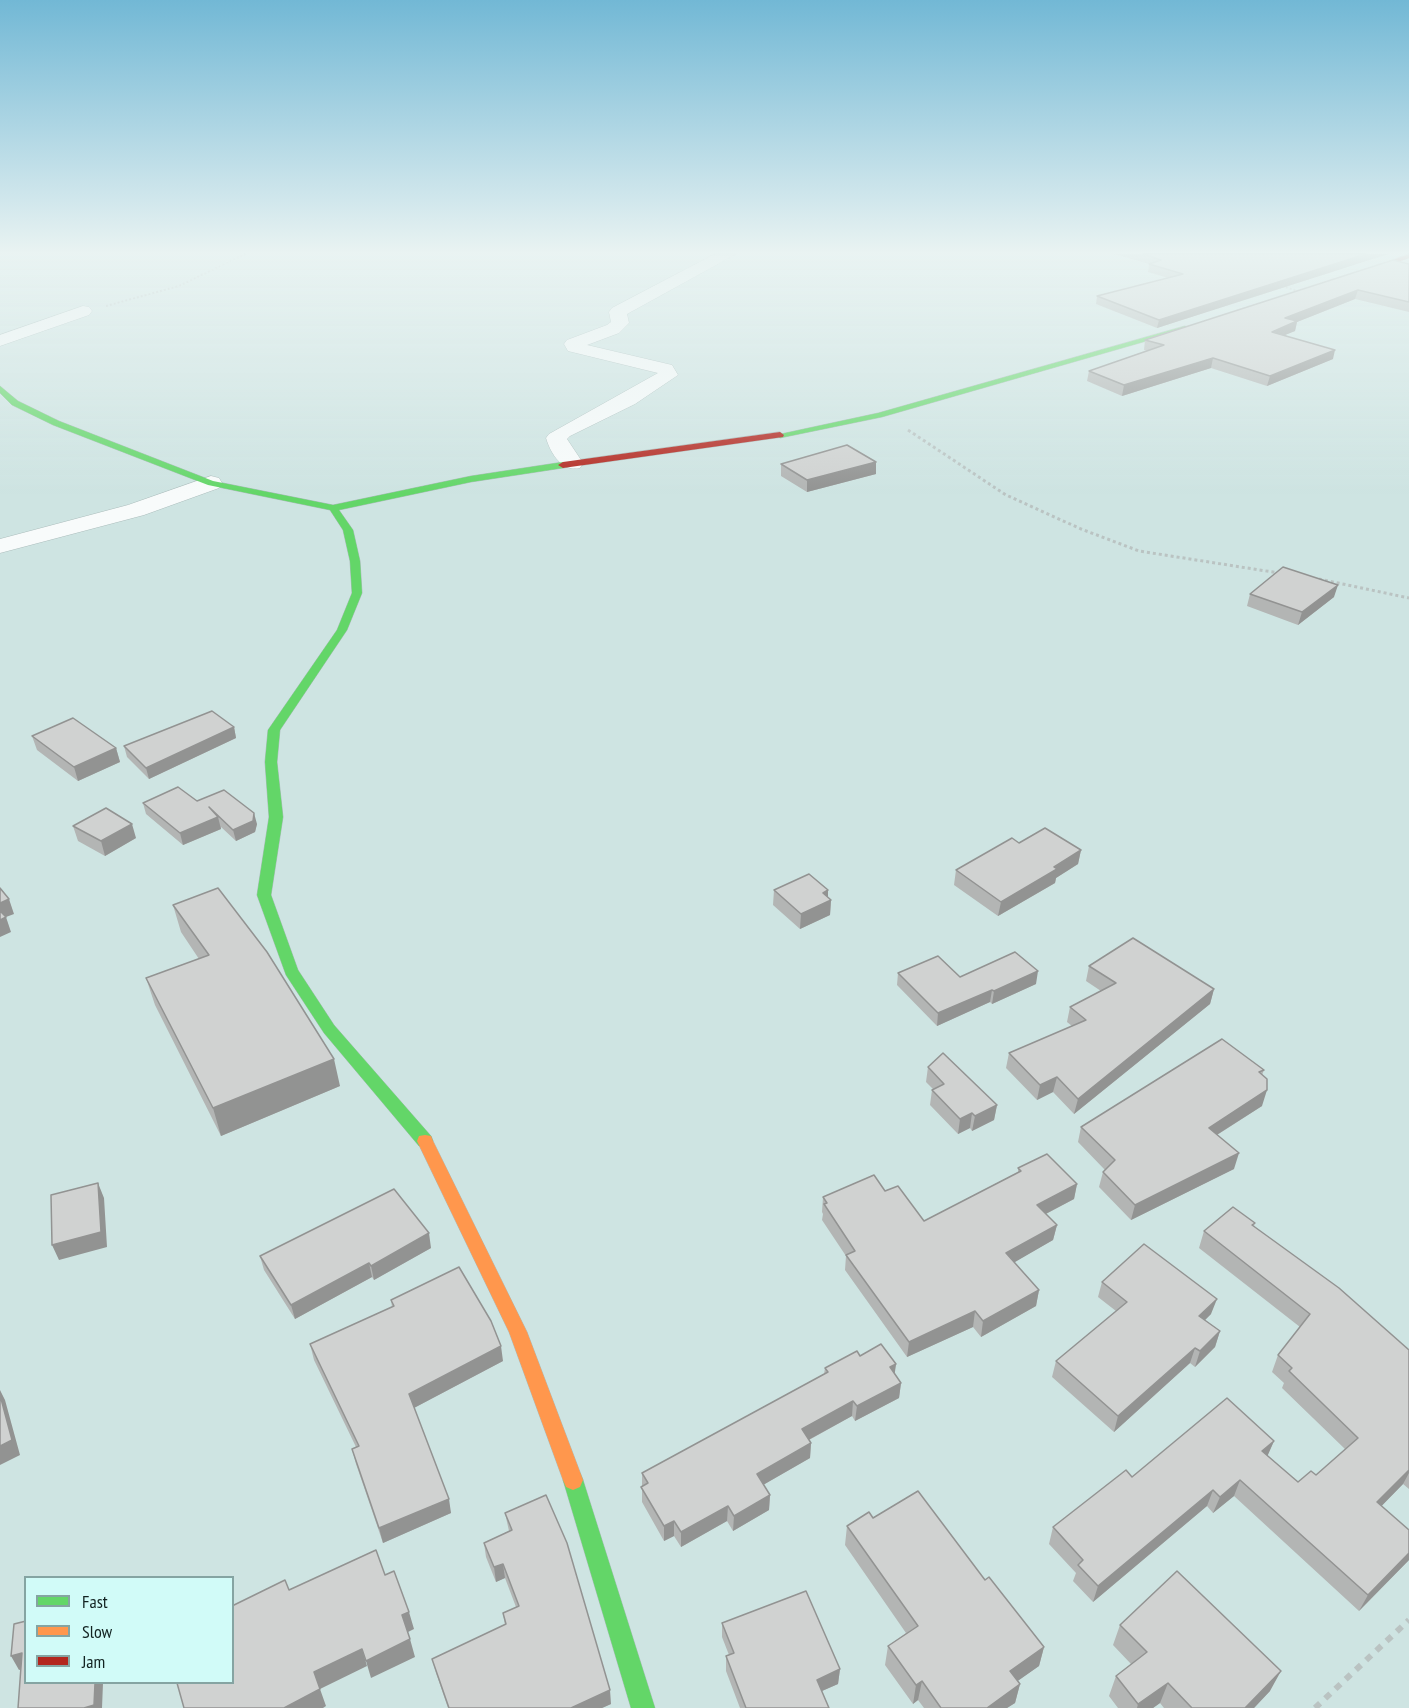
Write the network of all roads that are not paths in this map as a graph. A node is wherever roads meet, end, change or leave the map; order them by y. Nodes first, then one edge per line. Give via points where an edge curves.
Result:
1 (20, 334) edge
2 (599, 334) edge
3 (1166, 334) edge
4 (0, 341) edge
5 (0, 388) edge
6 (572, 463) junction
7 (211, 483) junction
8 (333, 508) junction
9 (0, 546) edge
10 (643, 1708) edge

1 - 4 street
2 - 6 street via 573,344 574,347 666,369 669,375 556,438 558,447
3 - 6 street via 879,415 755,440
5 - 7 street via 15,403 56,423
6 - 8 street
7 - 8 street
7 - 9 street via 136,510
8 - 10 street via 348,530 357,593 342,630 274,730 271,762 276,817 264,895 291,970 323,1019 427,1143 518,1332 572,1476

